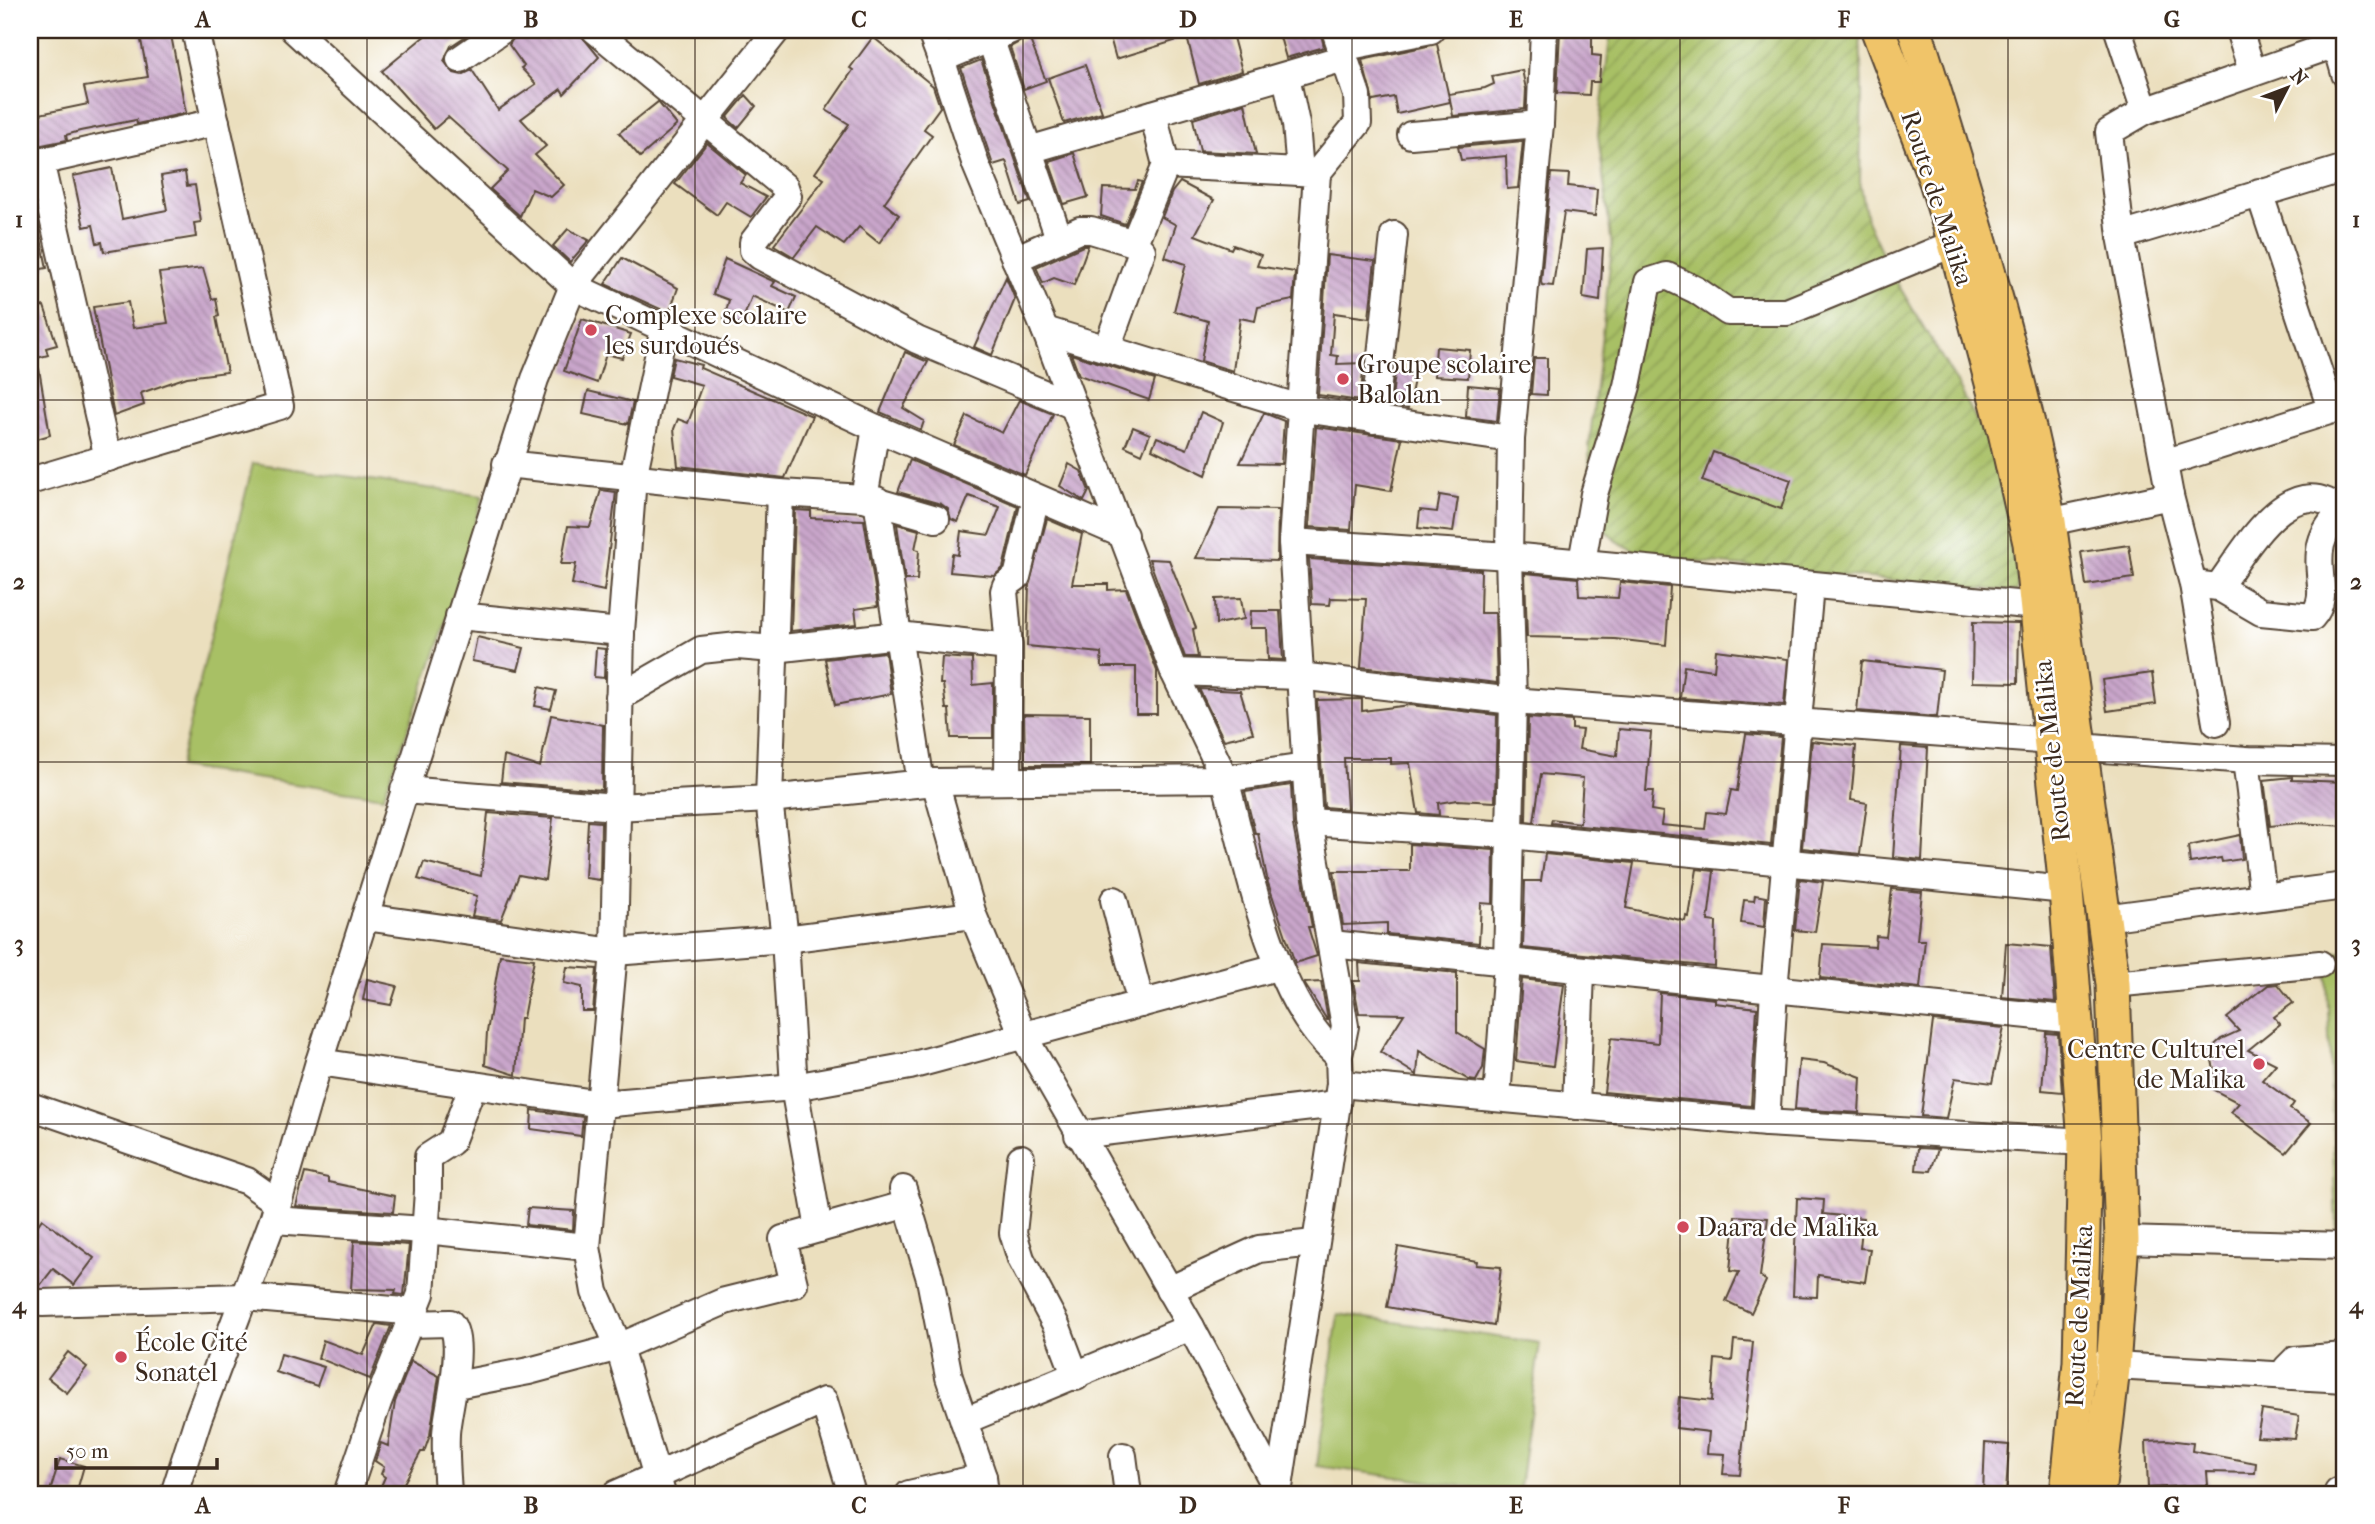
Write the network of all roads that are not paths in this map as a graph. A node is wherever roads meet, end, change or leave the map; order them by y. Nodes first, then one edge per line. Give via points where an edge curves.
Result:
1 (195, 30) edge
2 (294, 30) edge
3 (502, 30) edge
4 (595, 30) edge
5 (777, 30) edge
6 (930, 30) edge
7 (1431, 30) edge
8 (1544, 30) edge
9 (1878, 30) edge
10 (1915, 30) edge
11 (2118, 30) edge
12 (2239, 30) edge
13 (1001, 34) edge
14 (1339, 45) edge
15 (460, 59) dead end
16 (942, 59) junction
17 (2252, 71) junction
18 (2345, 74) edge
19 (1286, 76) junction
20 (2145, 111) junction
21 (1153, 114) junction
22 (216, 122) junction
23 (705, 122) junction
24 (1540, 124) junction
25 (1411, 135) dead end
26 (1028, 150) junction
27 (35, 162) edge
28 (1166, 165) junction
29 (2345, 168) edge
30 (1308, 172) junction
31 (2259, 192) junction
32 (1394, 234) dead end
33 (2121, 236) junction
34 (1059, 237) junction
35 (1134, 243) junction
36 (1955, 243) junction
37 (1015, 258) junction
38 (573, 286) junction
39 (664, 328) junction
40 (1045, 330) junction
41 (1107, 348) junction
42 (1074, 406) junction
43 (2338, 407) edge
44 (1303, 409) junction
45 (1374, 420) junction
46 (876, 428) junction
47 (1511, 439) junction
48 (108, 458) junction
49 (2164, 463) junction
50 (506, 464) junction
51 (633, 478) junction
52 (30, 481) edge
53 (780, 493) junction
54 (2170, 496) junction
55 (1036, 498) junction
56 (871, 499) junction
57 (2344, 510) edge
58 (936, 519) dead end
59 (2049, 522) junction
60 (1124, 535) junction
61 (1292, 542) junction
62 (1509, 556) junction
63 (1582, 562) junction
64 (2206, 585) junction
65 (1810, 586) junction
66 (2037, 606) junction
67 (460, 616) junction
68 (621, 632) junction
69 (898, 635) junction
70 (1009, 647) junction
71 (774, 649) junction
72 (1174, 672) junction
73 (1299, 676) junction
74 (619, 697) junction
75 (1513, 701) junction
76 (1796, 723) junction
77 (2216, 723) dead end
78 (2065, 744) junction
79 (2246, 760) junction
80 (2345, 762) edge
81 (1304, 767) junction
82 (1225, 779) junction
83 (1008, 780) junction
84 (928, 783) junction
85 (404, 790) junction
86 (769, 799) junction
87 (616, 807) junction
88 (1309, 822) junction
89 (1510, 835) junction
90 (1785, 861) junction
91 (2345, 886) edge
92 (2066, 890) junction
93 (2263, 896) junction
94 (1114, 900) dead end
95 (973, 915) junction
96 (365, 917) junction
97 (2104, 918) junction
98 (785, 939) junction
99 (1331, 944) junction
100 (614, 952) junction
101 (1507, 964) junction
102 (2320, 964) dead end
103 (1277, 967) junction
104 (1581, 972) junction
105 (2113, 984) junction
106 (1774, 990) junction
107 (1140, 1004) junction
108 (2077, 1020) junction
109 (1023, 1035) junction
110 (1339, 1056) junction
111 (319, 1062) junction
112 (473, 1085) junction
113 (794, 1087) junction
114 (1338, 1094) junction
115 (1497, 1098) junction
116 (601, 1104) junction
117 (30, 1106) edge
118 (1576, 1106) junction
119 (1766, 1123) junction
120 (1079, 1135) junction
121 (2085, 1143) junction
122 (1021, 1158) dead end
123 (275, 1212) junction
124 (819, 1229) junction
125 (425, 1230) junction
126 (2122, 1240) junction
127 (1314, 1243) junction
128 (2345, 1246) edge
129 (587, 1247) junction
130 (1169, 1290) junction
131 (244, 1297) junction
132 (41, 1304) dead end
133 (412, 1318) junction
134 (1191, 1327) junction
135 (619, 1347) junction
136 (2345, 1356) edge
137 (2080, 1362) junction
138 (2113, 1368) junction
139 (1076, 1377) junction
140 (2297, 1377) junction
141 (2345, 1379) edge
142 (456, 1385) junction
143 (964, 1422) junction
144 (1123, 1455) dead end
145 (984, 1485) edge
146 (660, 1486) edge
147 (1278, 1493) edge
148 (174, 1494) edge
149 (347, 1494) edge
150 (448, 1494) edge
151 (616, 1494) edge
152 (852, 1494) edge
153 (909, 1494) edge
154 (1128, 1494) edge
155 (2067, 1494) edge
156 (2098, 1494) edge

1 - 22 street
2 - 38 street
3 - 15 street
4 - 23 street
5 - 23 street
6 - 16 street
7 - 14 street
8 - 24 street
9 - 36 main road, Route de Malika
10 - 59 main road, Route de Malika via 1983,246
11 - 20 street
12 - 17 street
13 - 16 street
13 - 26 street
14 - 19 street
14 - 30 street via 1357,95 1358,123
16 - 37 street via 976,165
17 - 18 street via 2327,47 2339,53
17 - 20 street
19 - 21 street
19 - 30 street
20 - 33 street via 2109,132
21 - 26 street
21 - 28 street
22 - 27 street
22 - 48 street via 280,406
23 - 38 street
23 - 42 street via 785,187 788,196 753,242 753,250 760,256 917,340
24 - 25 street
24 - 47 street
26 - 34 street
27 - 48 street
28 - 30 street
28 - 35 street
29 - 31 street
30 - 44 street
31 - 33 street
31 - 43 street
32 - 45 street
33 - 49 street
34 - 35 street via 1091,230
34 - 37 street
35 - 41 street via 1142,251
36 - 63 street via 1787,312 1728,312 1667,276 1648,282 1627,386 1594,494
36 - 66 main road, Route de Malika via 2015,473
37 - 40 street
38 - 39 street
38 - 50 street
39 - 46 street
39 - 51 street
40 - 41 street
40 - 42 street
41 - 44 street
42 - 60 street
43 - 49 street
44 - 45 street
44 - 61 street
45 - 47 street
46 - 55 street
46 - 56 street
47 - 62 street
48 - 52 street
49 - 54 street
50 - 51 street
50 - 67 street
51 - 53 street
51 - 68 street
53 - 56 street
53 - 71 street
54 - 59 street
54 - 64 street
55 - 60 street
55 - 70 street via 1017,577 1004,591
56 - 58 street
56 - 69 street
57 - 64 street via 2328,499 2305,498 2284,504
57 - 64 street via 2323,531 2318,554 2321,588 2318,611 2312,617 2261,612
59 - 78 main road, Route de Malika
60 - 72 street
61 - 62 street
61 - 73 street
62 - 63 street
62 - 75 street
63 - 65 street
64 - 77 street
65 - 66 street
65 - 76 street
66 - 78 main road, Route de Malika
67 - 68 street
67 - 85 street
68 - 74 street
69 - 70 street
69 - 71 street
69 - 84 street
70 - 83 street
71 - 74 street via 701,650
71 - 86 street
72 - 73 street
72 - 82 street
73 - 75 street
73 - 81 street
74 - 87 street
75 - 76 street
75 - 89 street
76 - 78 street
76 - 90 street
78 - 79 street
78 - 92 main road, Route de Malika
78 - 97 main road, Route de Malika
79 - 80 street
79 - 93 street
81 - 82 street
81 - 88 street
82 - 83 street
82 - 103 street
83 - 84 street
84 - 86 street
84 - 95 street
85 - 87 street
85 - 96 street
86 - 87 street
86 - 98 street
87 - 100 street
88 - 89 street
88 - 99 street
89 - 90 street
89 - 101 street
90 - 92 street
90 - 106 street
91 - 93 street
92 - 108 main road, Route de Malika
93 - 97 street
94 - 107 street
95 - 98 street
95 - 109 street
96 - 100 street
96 - 111 street
97 - 105 main road, Route de Malika
98 - 100 street
98 - 113 street
99 - 101 street
99 - 110 street via 1345,1026
100 - 116 street
101 - 104 street
101 - 115 street
102 - 105 street
103 - 107 street
103 - 110 street via 1316,1033
104 - 106 street
104 - 118 street
105 - 126 main road, Route de Malika
106 - 108 street
106 - 119 street
107 - 109 street
108 - 121 main road, Route de Malika
109 - 113 street via 910,1066
109 - 120 street
110 - 114 street
111 - 112 street
111 - 123 street
112 - 116 street
112 - 125 street via 451,1142 428,1157
113 - 116 street
113 - 124 street
114 - 115 street
114 - 120 street
114 - 127 street
115 - 118 street
116 - 129 street
117 - 123 street via 247,1181
118 - 119 street
119 - 121 street
120 - 130 street
121 - 137 main road, Route de Malika
122 - 139 street via 1013,1233
123 - 125 street
123 - 131 street
124 - 135 street via 783,1239 793,1284 725,1301
124 - 143 street via 905,1196
125 - 129 street
125 - 133 street via 421,1294
126 - 128 street
126 - 138 main road, Route de Malika
127 - 130 street via 1259,1249
127 - 147 street
129 - 135 street via 595,1292
130 - 134 street
131 - 132 street
131 - 133 street
131 - 148 street
133 - 142 street via 453,1326
133 - 149 street
134 - 139 street
134 - 147 street
135 - 142 street
135 - 146 street
136 - 140 street via 2295,1360 2287,1368
137 - 138 street
137 - 155 main road, Route de Malika
138 - 140 street
138 - 156 main road, Route de Malika
139 - 143 street
140 - 141 street
142 - 150 street via 446,1433
143 - 145 street
144 - 154 street
145 - 153 street
146 - 151 street
146 - 152 street via 683,1462 824,1401

